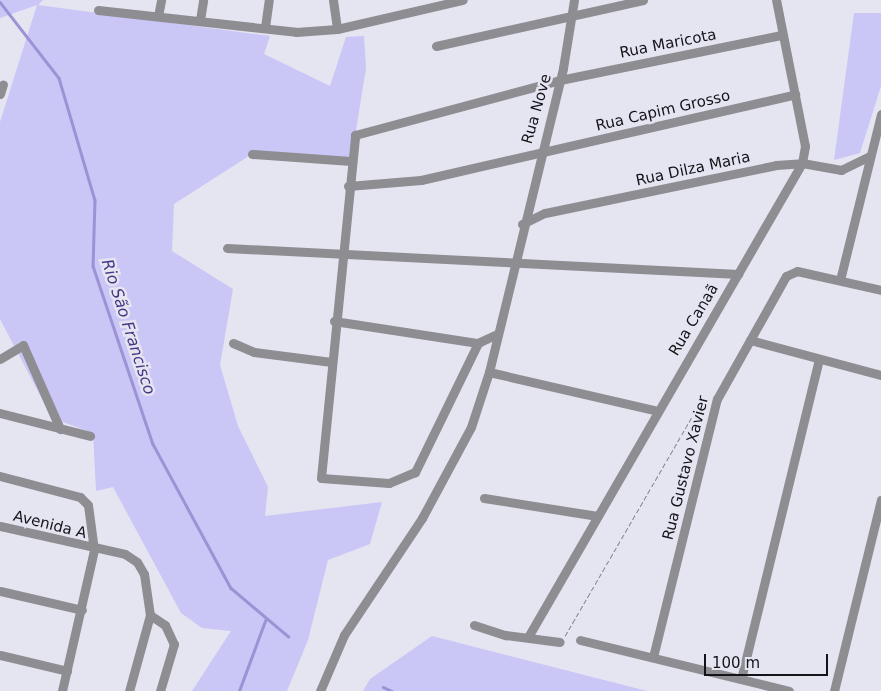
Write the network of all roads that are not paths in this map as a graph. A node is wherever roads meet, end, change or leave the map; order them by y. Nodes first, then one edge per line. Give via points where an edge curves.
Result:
1 (161, 0) edge
2 (203, 0) edge
3 (269, 0) edge
4 (333, 0) edge
5 (463, 0) edge
6 (574, 0) edge
7 (643, 0) edge
8 (776, 0) edge
9 (98, 10) dead end
10 (572, 14) junction
11 (158, 16) junction
12 (200, 20) junction
13 (265, 27) junction
14 (337, 29) junction
15 (782, 35) junction
16 (436, 46) dead end
17 (560, 80) junction
18 (4, 84) dead end
19 (0, 94) edge
20 (795, 94) junction
21 (881, 114) edge
22 (252, 154) dead end
23 (539, 155) junction
24 (870, 156) junction
25 (351, 161) junction
26 (802, 163) junction
27 (348, 186) junction
28 (522, 224) junction
29 (227, 248) dead end
30 (341, 255) junction
31 (513, 259) junction
32 (738, 274) junction
33 (840, 280) junction
34 (881, 290) edge
35 (334, 321) junction
36 (498, 334) junction
37 (750, 340) junction
38 (233, 343) dead end
39 (478, 343) junction
40 (819, 359) junction
41 (0, 360) edge
42 (331, 362) junction
43 (489, 372) junction
44 (881, 375) edge
45 (658, 411) junction
46 (0, 413) edge
47 (60, 429) junction
48 (90, 436) dead end
49 (0, 476) edge
50 (484, 498) dead end
51 (881, 500) edge
52 (598, 516) junction
53 (0, 526) edge
54 (94, 550) junction
55 (0, 591) edge
56 (82, 610) junction
57 (150, 615) junction
58 (474, 625) dead end
59 (528, 637) junction
60 (580, 640) dead end
61 (560, 642) road end
62 (0, 655) edge
63 (654, 657) junction
64 (67, 672) junction
65 (741, 679) junction
66 (62, 691) edge
67 (129, 691) edge
68 (160, 691) edge
69 (320, 691) edge
70 (790, 691) edge
71 (834, 691) edge

1 - 11 street
2 - 12 street
3 - 13 street
4 - 14 street
5 - 14 street
6 - 10 street, Rua Nove
7 - 10 street
8 - 15 street, Rua Canaã
9 - 11 street
10 - 16 street
10 - 17 street, Rua Nove
11 - 12 street
12 - 13 street
13 - 14 street via 296,32
15 - 17 street, Rua Maricota
15 - 20 street, Rua Canaã
17 - 23 street, Rua Nove
17 - 25 street, Rua Maricota via 355,135
18 - 19 street
20 - 23 street, Rua Capim Grosso
20 - 26 street, Rua Canaã via 805,146
21 - 24 street
22 - 25 street
23 - 27 street, Rua Capim Grosso via 421,180
23 - 28 street, Rua Nove
24 - 26 street, Rua Dilza Maria via 841,170
24 - 33 street
25 - 27 street
26 - 28 street, Rua Dilza Maria via 545,214
26 - 32 street, Rua Canaã
27 - 30 street
28 - 31 street, Rua Nove
29 - 30 street
30 - 31 street
30 - 35 street
31 - 32 street
31 - 36 street, Rua Nove
32 - 45 street, Rua Canaã
33 - 34 street
33 - 37 street, Rua Gustavo Xavier via 791,272
35 - 39 street
35 - 42 street
36 - 39 street
36 - 43 street, Rua Nove
37 - 40 street
37 - 63 street, Rua Gustavo Xavier via 717,399
38 - 42 street via 254,352
39 - 42 street via 415,472 389,483 321,478
40 - 44 street
40 - 65 street
41 - 47 street via 20,344
43 - 45 street
43 - 69 street, Rua Nove via 471,427 448,472 344,635
45 - 52 street, Rua Canaã
46 - 47 street
47 - 48 street
49 - 54 street via 87,500
50 - 52 street
51 - 71 street
52 - 59 street, Rua Canaã
53 - 54 street, Avenida A
54 - 56 street
54 - 57 street, Avenida A via 133,558 144,574
55 - 56 street
56 - 64 street
57 - 67 street
57 - 68 street via 165,625 174,644
58 - 59 street
59 - 61 street
60 - 63 street
62 - 64 street
63 - 65 street
64 - 66 street
65 - 70 street

